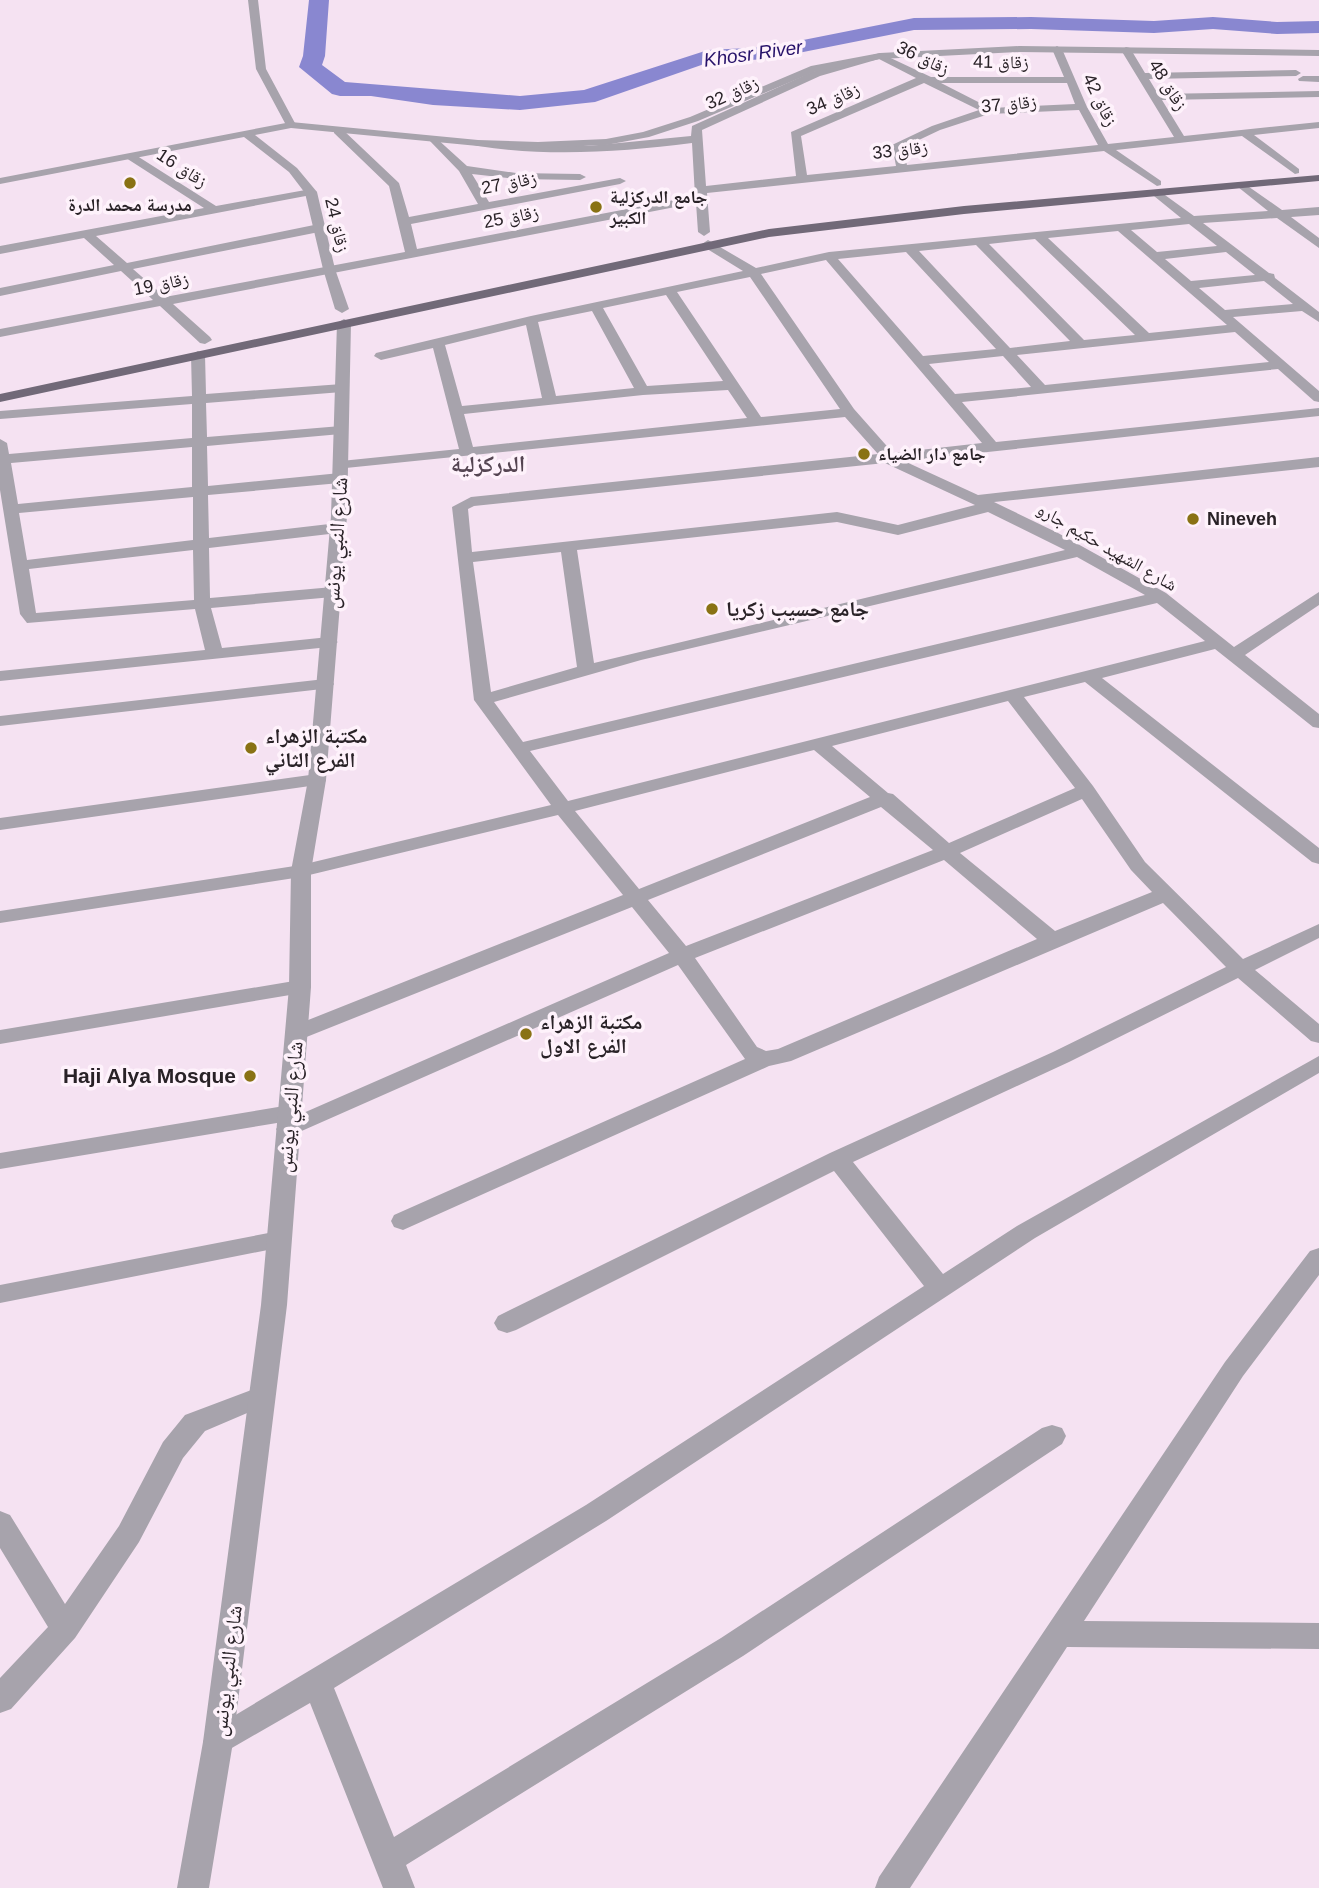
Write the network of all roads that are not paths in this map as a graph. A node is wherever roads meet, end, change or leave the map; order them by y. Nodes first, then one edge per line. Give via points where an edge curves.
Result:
1 (253, 0) edge
2 (1057, 49) junction
3 (1126, 50) junction
4 (1273, 53) junction
5 (1319, 53) edge
6 (880, 56) junction
7 (1142, 76) junction
8 (1300, 76) junction
9 (928, 79) junction
10 (1319, 79) edge
11 (1071, 80) junction
12 (1319, 94) edge
13 (1155, 97) junction
14 (988, 111) junction
15 (1084, 111) junction
16 (291, 125) junction
17 (1316, 127) edge
18 (936, 128) junction
19 (696, 129) junction
20 (338, 131) junction
21 (1243, 132) junction
22 (246, 134) junction
23 (1180, 138) junction
24 (435, 140) junction
25 (478, 143) junction
26 (1104, 146) junction
27 (130, 156) junction
28 (902, 168) junction
29 (464, 169) junction
30 (1319, 169) edge
31 (1296, 171) junction
32 (802, 178) junction
33 (1319, 178) edge
34 (0, 181) edge
35 (1242, 186) junction
36 (1157, 188) junction
37 (311, 192) junction
38 (700, 194) junction
39 (620, 198) junction
40 (485, 205) junction
41 (214, 210) junction
42 (1319, 211) edge
43 (1280, 214) junction
44 (1193, 220) junction
45 (404, 222) junction
46 (1121, 227) junction
47 (319, 228) junction
48 (86, 233) junction
49 (690, 235) dead end
50 (1038, 235) junction
51 (706, 238) junction
52 (979, 241) junction
53 (1319, 244) edge
54 (909, 248) junction
55 (1229, 248) junction
56 (0, 250) edge
57 (412, 253) junction
58 (829, 256) junction
59 (1155, 256) junction
60 (125, 268) junction
61 (329, 269) junction
62 (752, 271) junction
63 (1270, 277) junction
64 (1188, 285) junction
65 (670, 291) junction
66 (0, 292) edge
67 (1319, 297) edge
68 (162, 301) junction
69 (1302, 304) junction
70 (596, 307) junction
71 (343, 313) junction
72 (1222, 314) junction
73 (1319, 318) edge
74 (531, 320) junction
75 (1238, 328) junction
76 (0, 333) edge
77 (1145, 337) junction
78 (438, 342) junction
79 (203, 343) junction
80 (1079, 343) junction
81 (1006, 351) junction
82 (381, 356) dead end
83 (919, 360) junction
84 (1281, 365) junction
85 (733, 385) junction
86 (342, 388) junction
87 (1042, 390) junction
88 (643, 391) junction
89 (0, 398) edge
90 (1319, 398) edge
91 (199, 399) junction
92 (952, 399) junction
93 (550, 401) junction
94 (456, 411) junction
95 (849, 412) junction
96 (1319, 412) edge
97 (0, 415) edge
98 (757, 422) junction
99 (341, 430) junction
100 (0, 443) edge
101 (199, 443) junction
102 (993, 447) junction
103 (467, 452) junction
104 (3, 459) junction
105 (891, 460) junction
106 (1319, 462) edge
107 (341, 472) junction
108 (200, 491) junction
109 (984, 503) junction
110 (12, 509) junction
111 (338, 528) junction
112 (201, 545) junction
113 (568, 545) junction
114 (1080, 551) junction
115 (464, 558) junction
116 (22, 565) junction
117 (333, 592) junction
118 (1160, 597) junction
119 (1319, 597) edge
120 (202, 604) junction
121 (329, 642) junction
122 (1218, 643) junction
123 (215, 654) junction
124 (1235, 654) junction
125 (586, 670) junction
126 (0, 676) edge
127 (1088, 676) junction
128 (326, 684) junction
129 (1013, 695) junction
130 (483, 700) junction
131 (0, 721) edge
132 (1318, 721) edge
133 (818, 744) junction
134 (520, 748) junction
135 (317, 780) junction
136 (1086, 790) junction
137 (886, 798) junction
138 (563, 808) junction
139 (0, 824) edge
140 (948, 851) junction
141 (1319, 858) edge
142 (301, 871) junction
143 (1166, 894) junction
144 (635, 899) junction
145 (0, 917) edge
146 (1319, 930) edge
147 (1052, 940) junction
148 (681, 955) junction
149 (1239, 968) junction
150 (300, 987) junction
151 (296, 1033) junction
152 (0, 1037) edge
153 (1319, 1037) edge
154 (764, 1059) junction
155 (1319, 1063) edge
156 (289, 1121) junction
157 (838, 1159) junction
158 (0, 1161) edge
159 (404, 1221) dead end
160 (279, 1240) junction
161 (1319, 1256) edge
162 (940, 1288) junction
163 (0, 1294) edge
164 (507, 1323) dead end
165 (262, 1396) junction
166 (1052, 1436) dead end
167 (0, 1523) edge
168 (65, 1629) junction
169 (1061, 1634) junction
170 (1319, 1636) edge
171 (317, 1683) junction
172 (0, 1699) edge
173 (218, 1742) junction
174 (387, 1859) junction
175 (193, 1888) edge
176 (399, 1888) edge
177 (891, 1888) edge

1 - 16 street via 261,69
2 - 3 street, زقاق 32
2 - 6 street, زقاق 32
2 - 11 street, زقاق 42
3 - 4 street, زقاق 32
3 - 7 street, زقاق 48
4 - 5 street, زقاق 32
4 - 8 street
6 - 9 street, زقاق 36
6 - 19 street, زقاق 32 via 816,74
7 - 8 street
7 - 13 street, زقاق 48
8 - 10 street
8 - 12 street
9 - 11 street, زقاق 41
9 - 14 street, زقاق 36
9 - 32 street, زقاق 34 via 795,134
11 - 15 street, زقاق 42
12 - 13 street
13 - 23 street, زقاق 48
14 - 15 street
14 - 18 street
15 - 18 street, زقاق 37
15 - 26 street, زقاق 42
16 - 20 street
16 - 22 street
17 - 21 street, زقاق 33
18 - 28 street via 927,138 896,146
19 - 25 street via 606,142
19 - 25 street via 620,155
19 - 38 street, زقاق 32
20 - 24 street
20 - 45 street via 395,185
21 - 23 street, زقاق 33
21 - 31 street
22 - 27 street
22 - 37 street, زقاق 24 via 293,170
23 - 26 street, زقاق 33
24 - 25 street
24 - 29 street
26 - 28 street, زقاق 33 via 952,158
26 - 36 street, زقاق 42
27 - 34 street
27 - 41 street, زقاق 16
28 - 32 street, زقاق 33
29 - 39 street via 551,178 621,173
29 - 40 street
30 - 31 main road
31 - 36 main road
32 - 38 street, زقاق 33
33 - 35 main road
35 - 36 main road
35 - 43 street
36 - 44 street, زقاق 42
36 - 51 main road
37 - 41 street
37 - 47 street, زقاق 24
38 - 39 street, زقاق 25
38 - 51 street, زقاق 32
39 - 40 street, زقاق 27
39 - 57 street, زقاق 25
40 - 45 street, زقاق 27
41 - 48 street
42 - 43 street
43 - 44 street
43 - 53 street
44 - 46 street
44 - 55 street, زقاق 42
45 - 57 street
46 - 50 street
46 - 59 street
47 - 60 street
47 - 61 street, زقاق 24
48 - 56 street
48 - 60 street
49 - 51 main road
50 - 52 street
50 - 77 street
51 - 62 street
51 - 71 main road
52 - 54 street
52 - 80 street
54 - 58 street
54 - 81 street
55 - 59 street
55 - 63 street, زقاق 42
57 - 61 street, زقاق 25
58 - 62 street
58 - 83 street
59 - 64 street
60 - 66 street
60 - 68 street
61 - 68 street, زقاق 19
61 - 71 street, زقاق 24
62 - 65 street
62 - 95 street
63 - 64 street
63 - 69 street, زقاق 42
64 - 72 street
65 - 70 street
65 - 85 street
67 - 69 street
68 - 76 street, زقاق 19
68 - 79 street
69 - 72 street
69 - 73 street, زقاق 42
70 - 74 street
70 - 88 street
71 - 79 main road
71 - 86 street, شارع النبي يونس
72 - 75 street
74 - 78 street
74 - 93 street
75 - 77 street
75 - 84 street
77 - 80 street
78 - 82 street
78 - 94 street
79 - 89 main road
79 - 91 street
80 - 81 street
81 - 83 street
81 - 87 street
83 - 92 street
84 - 87 street
84 - 90 street
85 - 88 street
85 - 98 street
86 - 91 street
86 - 99 street, شارع النبي يونس
87 - 92 street
88 - 93 street
91 - 97 street
91 - 101 street
92 - 102 street
93 - 94 street
94 - 103 street
95 - 98 street
95 - 105 street
96 - 102 street
98 - 103 street
99 - 101 street
99 - 107 street, شارع النبي يونس
100 - 104 street
101 - 104 street
101 - 108 street
102 - 105 street
103 - 107 street
104 - 110 street
105 - 109 street, شارع الشهيد حكيم جارو
105 - 115 street via 471,502 460,508
106 - 109 street
107 - 108 street
107 - 111 street, شارع النبي يونس
108 - 110 street
108 - 112 street
109 - 113 street via 898,530 837,517
109 - 114 street, شارع الشهيد حكيم جارو
110 - 116 street
111 - 112 street
111 - 117 street, شارع النبي يونس
112 - 116 street
112 - 120 street
113 - 115 street
113 - 125 street
114 - 118 street, شارع الشهيد حكيم جارو
114 - 125 street
115 - 130 street
116 - 120 street via 28,614 33,619
117 - 120 street
117 - 121 street, شارع النبي يونس
118 - 122 street, شارع الشهيد حكيم جارو
118 - 134 street
119 - 124 street
120 - 123 street
121 - 123 street
121 - 128 street, شارع النبي يونس
122 - 124 street, شارع الشهيد حكيم جارو
122 - 127 street
123 - 126 street
124 - 132 street, شارع الشهيد حكيم جارو
125 - 130 street
127 - 129 street
127 - 141 street
128 - 131 street
128 - 135 street, شارع النبي يونس
129 - 133 street
129 - 136 street
130 - 134 street
133 - 137 street
133 - 138 street
134 - 138 street
135 - 139 street
135 - 142 street, شارع النبي يونس
136 - 140 street
136 - 143 street via 1138,866
137 - 140 street
137 - 144 street
138 - 142 street
138 - 144 street
140 - 147 street
140 - 148 street
142 - 145 street
142 - 150 street, شارع النبي يونس
143 - 147 street
143 - 149 street
144 - 148 street
144 - 151 street
146 - 149 street
147 - 154 street via 783,1056
148 - 154 street via 749,1052
148 - 156 street
149 - 153 street
149 - 157 street via 1061,1057
150 - 151 street, شارع النبي يونس
150 - 152 street
151 - 156 street, شارع النبي يونس
154 - 159 street
155 - 162 street via 1026,1232
156 - 158 street
156 - 160 street, شارع النبي يونس
157 - 162 street
157 - 164 street
160 - 163 street
160 - 165 street, شارع النبي يونس
161 - 169 street via 1234,1369
162 - 171 street via 596,1513
165 - 168 street via 195,1423 173,1450 129,1534
165 - 173 street, شارع النبي يونس
166 - 174 street via 732,1647
167 - 168 street
168 - 172 street
169 - 170 street
169 - 177 street
171 - 173 street
171 - 174 street
173 - 175 street, شارع النبي يونس
174 - 176 street

